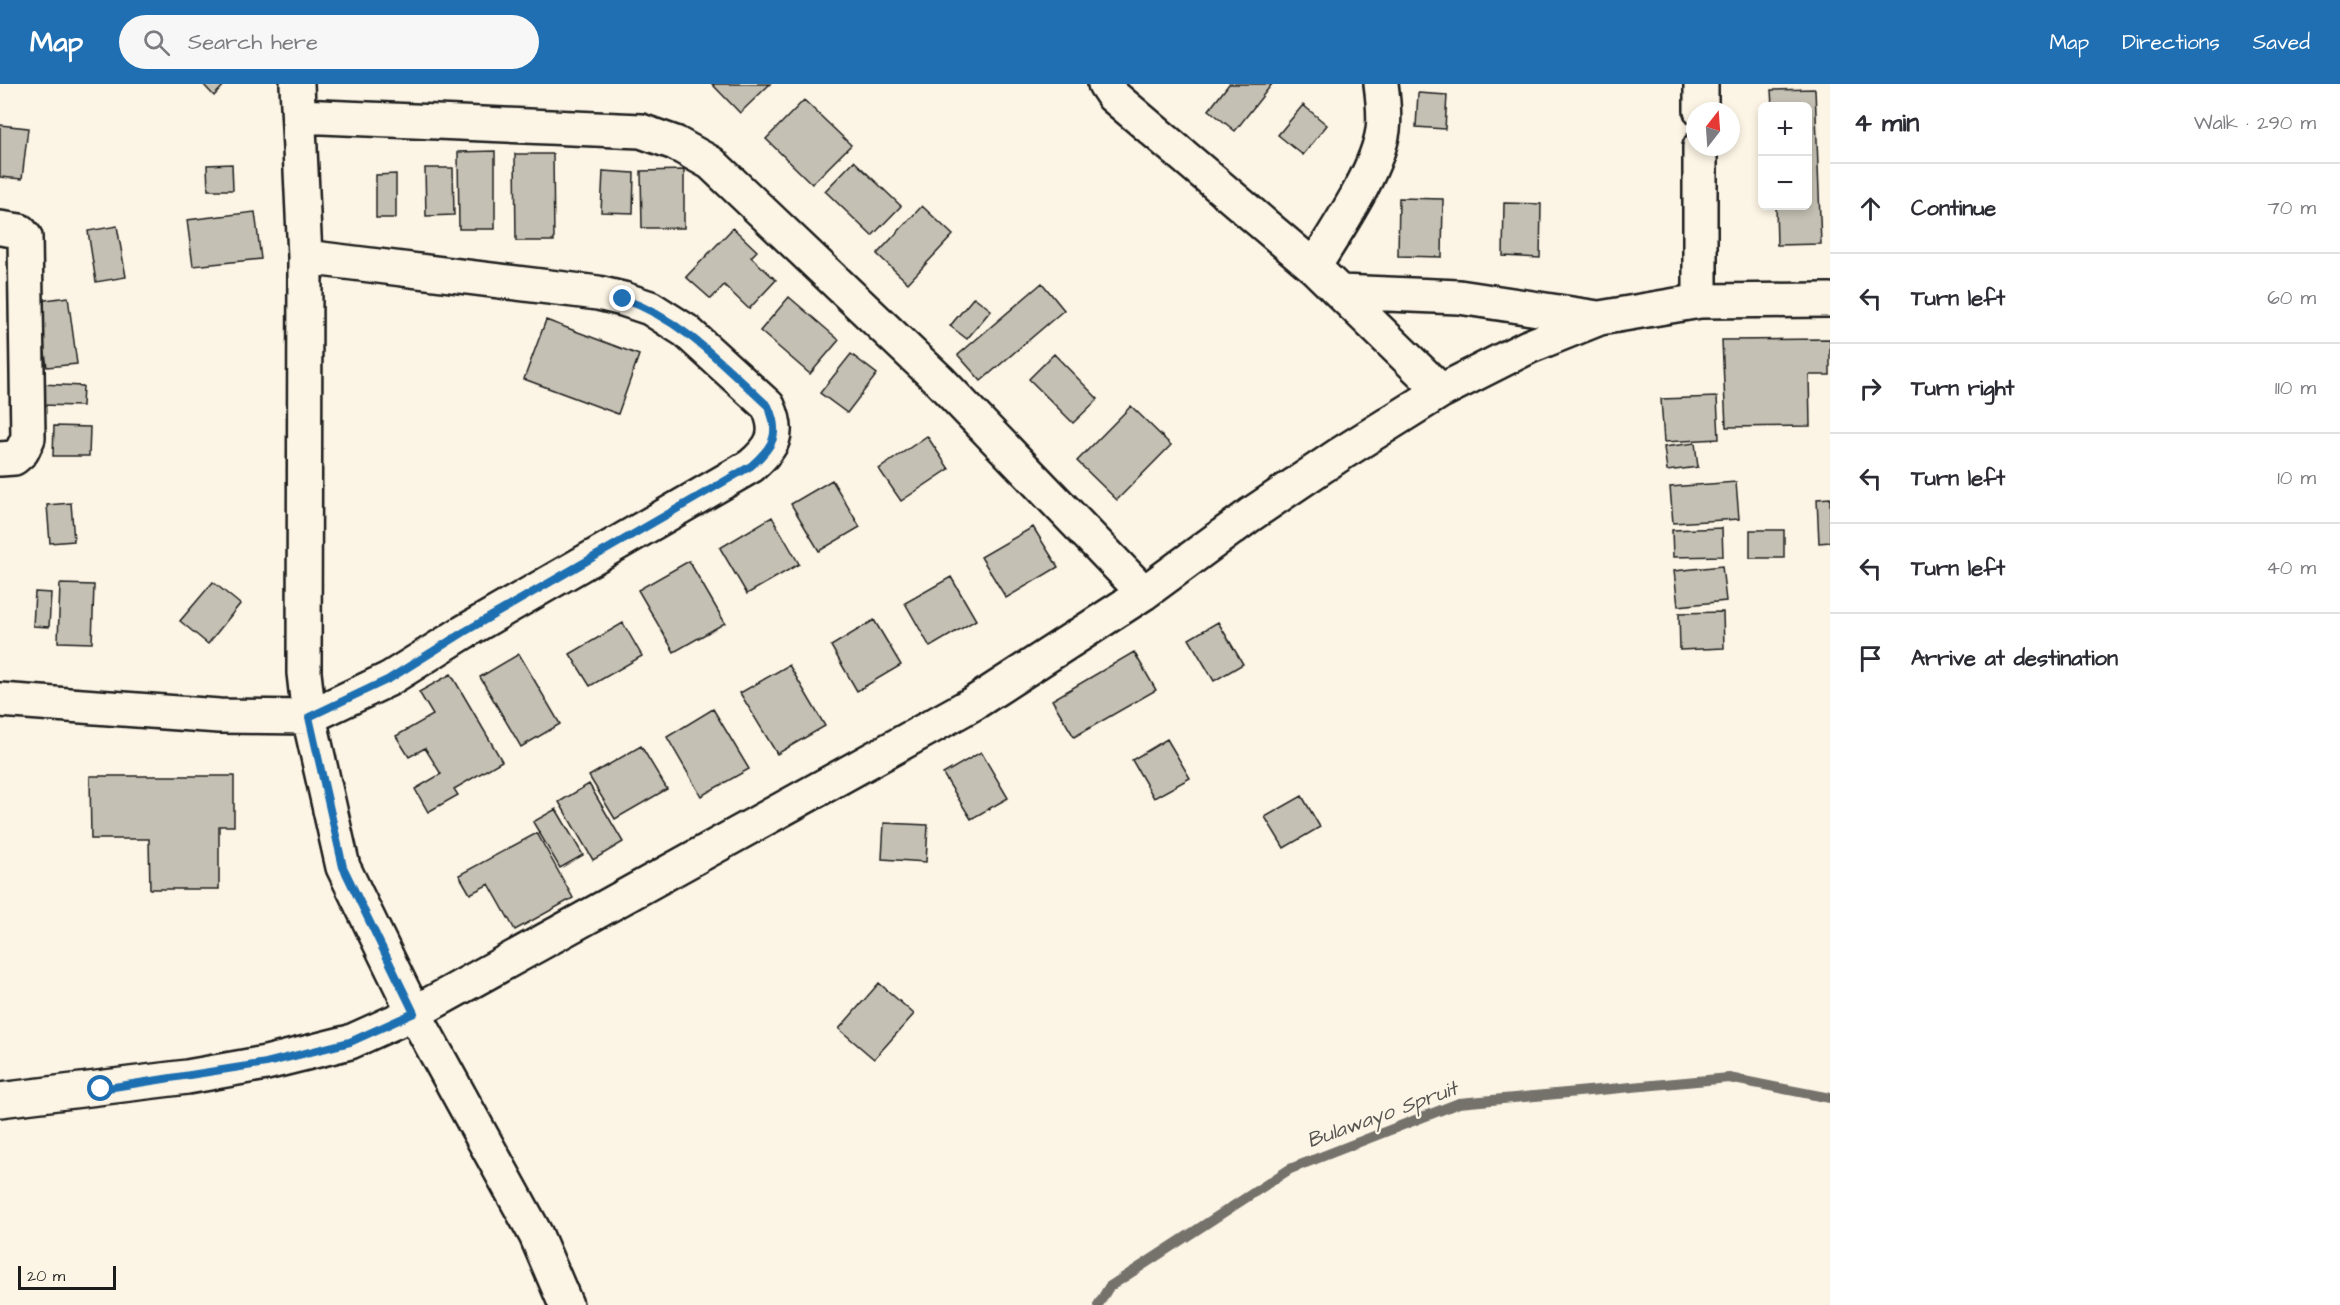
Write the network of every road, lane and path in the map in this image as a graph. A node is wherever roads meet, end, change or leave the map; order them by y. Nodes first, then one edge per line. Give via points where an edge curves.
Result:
1 (1106, 84) edge
2 (1381, 84) edge
3 (1701, 84) edge
4 (298, 100) edge
5 (1701, 102) edge
6 (1700, 156) edge
7 (0, 228) edge
8 (304, 257) junction
9 (1314, 267) junction
10 (1340, 292) junction
11 (1830, 300) edge
12 (1700, 301) junction
13 (1600, 318) junction
14 (1441, 392) junction
15 (0, 459) edge
16 (1144, 593) junction
17 (0, 700) edge
18 (309, 717) junction
19 (414, 1013) junction
20 (0, 1100) edge
21 (566, 1305) edge

1 - 9 street via 1113,96
2 - 9 street via 1383,130 1379,149
3 - 5 street
4 - 8 street
4 - 16 street via 641,131 675,143 711,163 939,381
6 - 12 street
7 - 15 street via 20,231 25,237 28,438 14,458
8 - 18 street via 304,673
8 - 18 street via 598,293 650,308 686,331 768,406 775,420 775,435 766,453 751,466 389,679
9 - 10 street
10 - 13 street via 1459,297
10 - 14 street
11 - 12 street
12 - 13 street
13 - 14 street via 1528,347
14 - 16 street via 1339,455
16 - 19 street via 974,703
17 - 18 street via 219,716
18 - 19 street via 343,867
19 - 20 street via 350,1042 266,1063 155,1082
19 - 21 street via 536,1235

